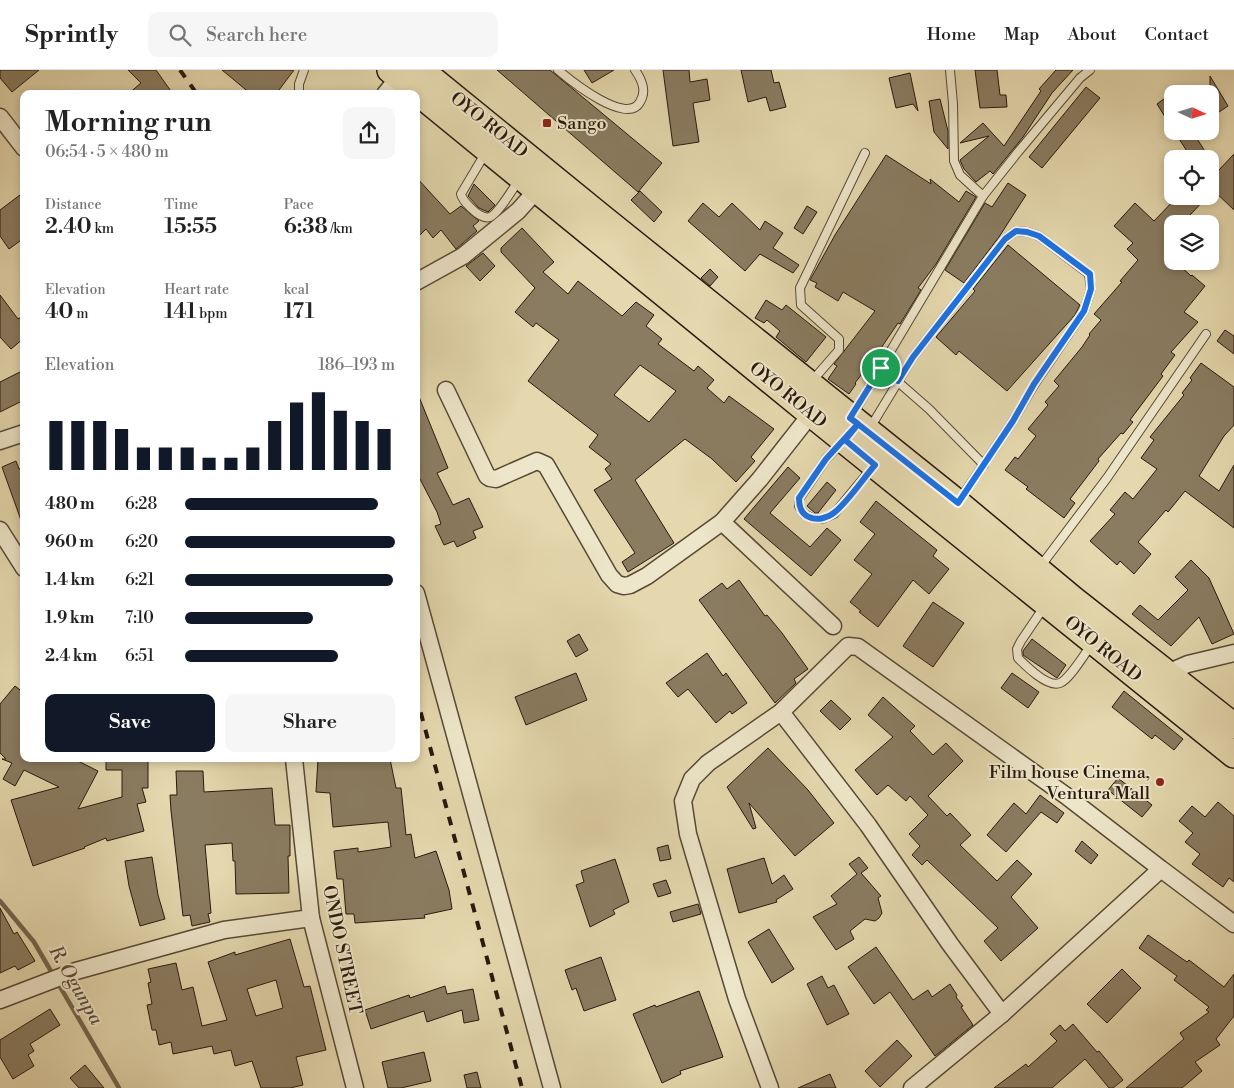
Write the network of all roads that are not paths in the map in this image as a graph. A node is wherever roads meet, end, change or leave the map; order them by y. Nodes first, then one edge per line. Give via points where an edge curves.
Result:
1 (304, 70) edge
2 (558, 70) edge
3 (635, 70) edge
4 (950, 70) edge
5 (1090, 70) edge
6 (399, 78) edge
7 (299, 90) edge
8 (414, 90) edge
9 (415, 90) edge
10 (420, 94) edge
11 (420, 95) edge
12 (0, 117) edge
13 (20, 143) edge
14 (487, 150) junction
15 (865, 153) dead end
16 (528, 184) junction
17 (983, 196) junction
18 (420, 280) edge
19 (1206, 334) dead end
20 (881, 368) junction
21 (898, 381) junction
22 (809, 384) junction
23 (446, 390) dead end
24 (811, 414) junction
25 (855, 428) junction
26 (20, 434) edge
27 (0, 440) edge
28 (875, 465) junction
29 (984, 465) junction
30 (958, 503) junction
31 (722, 522) junction
32 (0, 530) edge
33 (20, 562) edge
34 (1038, 570) junction
35 (1047, 604) junction
36 (420, 608) edge
37 (833, 626) dead end
38 (1093, 641) junction
39 (1234, 653) edge
40 (1166, 673) junction
41 (781, 712) junction
42 (1234, 726) edge
43 (1234, 755) edge
44 (294, 762) edge
45 (1161, 868) junction
46 (311, 918) junction
47 (1234, 924) edge
48 (0, 1000) edge
49 (1002, 1014) junction
50 (354, 1088) edge
51 (552, 1088) edge
52 (770, 1088) edge
53 (912, 1088) edge

1 - 7 lane
2 - 3 lane via 618,109 630,110 638,106 644,89
4 - 17 lane via 954,161 960,175
5 - 17 lane
6 - 8 main road, OYO ROAD
6 - 9 main road, OYO ROAD
10 - 22 main road, OYO ROAD
11 - 14 main road, OYO ROAD
12 - 13 street
14 - 16 main road, OYO ROAD
14 - 16 lane via 461,194 474,211 490,217
15 - 22 lane via 800,288 800,305 839,339 839,350
16 - 18 street via 518,211 463,256
16 - 24 main road, OYO ROAD
17 - 20 lane
19 - 34 lane via 1107,478
20 - 21 lane
20 - 25 lane
21 - 25 lane
21 - 29 lane
21 - 29 lane via 1005,239 1016,231 1039,236 1090,274 1091,289 1084,311
22 - 25 main road, OYO ROAD
23 - 31 street via 487,476 496,478 537,461 546,465 617,584 630,585 647,576
24 - 25 main road, OYO ROAD
24 - 31 street
25 - 28 main road, OYO ROAD
25 - 28 lane via 826,459 799,498 799,506 812,518 822,519 834,514
25 - 30 main road, OYO ROAD
26 - 27 street
28 - 35 main road, OYO ROAD
29 - 30 lane
30 - 34 main road, OYO ROAD
31 - 37 street
32 - 33 street
34 - 40 main road, OYO ROAD
35 - 38 main road, OYO ROAD
35 - 38 lane via 1017,648 1018,658 1031,671 1052,684 1060,683
36 - 51 street
38 - 43 main road, OYO ROAD
39 - 40 street
40 - 42 main road, OYO ROAD
41 - 45 street via 848,646 858,647
41 - 49 street via 868,825
41 - 52 street via 708,763 692,780 683,801 688,834 737,999
44 - 46 street, ONDO STREET
45 - 47 street
45 - 49 street
46 - 48 street via 224,930 76,971
46 - 50 street, ONDO STREET
49 - 53 street

